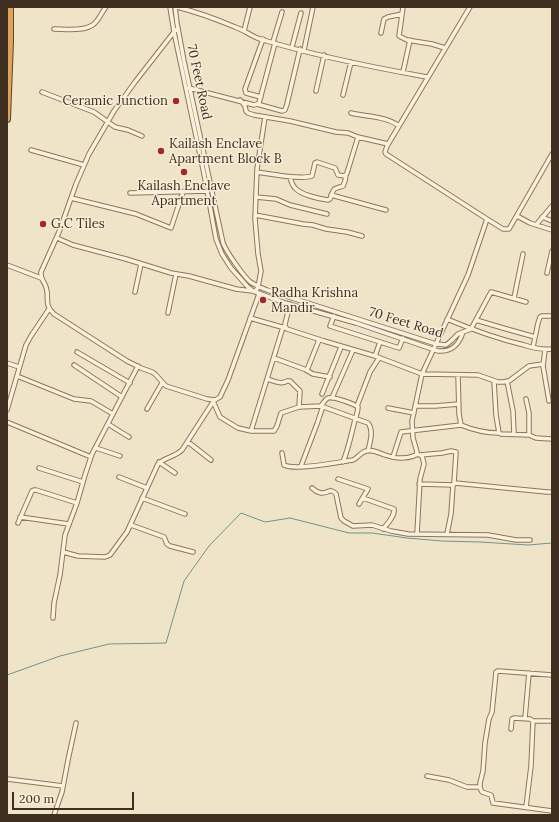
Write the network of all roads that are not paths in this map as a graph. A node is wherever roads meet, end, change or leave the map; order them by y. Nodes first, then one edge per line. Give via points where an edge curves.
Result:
1 (106, 7) edge
2 (170, 7) edge
3 (176, 7) edge
4 (250, 7) edge
5 (313, 7) edge
6 (403, 7) edge
7 (470, 7) edge
8 (12, 8) edge
9 (282, 12) dead end
10 (301, 13) dead end
11 (402, 14) junction
12 (178, 28) junction
13 (54, 29) dead end
14 (244, 31) junction
15 (174, 32) junction
16 (381, 33) dead end
17 (263, 39) junction
18 (410, 40) junction
19 (274, 43) junction
20 (292, 47) junction
21 (445, 48) junction
22 (302, 50) junction
23 (324, 55) junction
24 (351, 62) junction
25 (403, 72) junction
26 (427, 77) junction
27 (185, 87) junction
28 (190, 88) junction
29 (316, 91) dead end
30 (42, 92) dead end
31 (343, 95) dead end
32 (260, 97) junction
33 (240, 100) junction
34 (257, 104) junction
35 (351, 113) dead end
36 (265, 117) junction
37 (7, 118) edge
38 (107, 122) junction
39 (399, 126) junction
40 (142, 136) dead end
41 (358, 137) junction
42 (388, 144) junction
43 (31, 150) dead end
44 (552, 154) edge
45 (84, 165) junction
46 (257, 172) junction
47 (206, 174) junction
48 (346, 175) junction
49 (290, 177) junction
50 (207, 191) junction
51 (183, 192) junction
52 (130, 193) dead end
53 (332, 195) junction
54 (256, 197) junction
55 (71, 198) junction
56 (552, 206) edge
57 (386, 210) dead end
58 (327, 214) dead end
59 (255, 215) junction
60 (517, 216) junction
61 (542, 217) junction
62 (487, 219) junction
63 (552, 221) edge
64 (536, 225) junction
65 (552, 230) edge
66 (362, 236) dead end
67 (57, 238) junction
68 (222, 240) junction
69 (217, 242) junction
70 (552, 251) edge
71 (523, 254) dead end
72 (141, 264) junction
73 (7, 265) edge
74 (547, 273) dead end
75 (176, 274) junction
76 (41, 278) junction
77 (258, 287) junction
78 (135, 292) dead end
79 (256, 292) junction
80 (514, 298) junction
81 (526, 302) dead end
82 (290, 304) junction
83 (49, 309) junction
84 (168, 313) dead end
85 (334, 316) junction
86 (552, 316) edge
87 (250, 318) junction
88 (448, 319) junction
89 (476, 320) junction
90 (285, 328) junction
91 (471, 329) junction
92 (463, 332) junction
93 (535, 336) junction
94 (403, 338) junction
95 (318, 340) junction
96 (380, 342) junction
97 (436, 344) junction
98 (341, 347) junction
99 (533, 348) junction
100 (433, 349) junction
101 (552, 349) edge
102 (353, 350) junction
103 (545, 350) junction
104 (77, 352) dead end
105 (377, 357) junction
106 (274, 358) junction
107 (7, 363) edge
108 (543, 364) junction
109 (74, 365) dead end
110 (138, 366) junction
111 (19, 367) junction
112 (306, 370) junction
113 (422, 374) junction
114 (458, 375) junction
115 (17, 376) junction
116 (330, 377) junction
117 (267, 379) junction
118 (494, 381) junction
119 (507, 381) junction
120 (130, 383) junction
121 (162, 383) junction
122 (322, 394) dead end
123 (122, 397) junction
124 (332, 398) junction
125 (526, 399) dead end
126 (213, 401) junction
127 (549, 401) dead end
128 (459, 404) junction
129 (322, 406) junction
130 (356, 406) junction
131 (415, 406) junction
132 (299, 407) junction
133 (388, 408) dead end
134 (147, 409) dead end
135 (7, 410) edge
136 (414, 413) junction
137 (113, 414) junction
138 (355, 418) junction
139 (7, 422) edge
140 (108, 424) junction
141 (461, 425) junction
142 (251, 431) junction
143 (412, 431) junction
144 (499, 433) junction
145 (514, 434) junction
146 (529, 435) junction
147 (129, 437) dead end
148 (552, 439) edge
149 (188, 442) junction
150 (96, 448) junction
151 (368, 451) junction
152 (282, 453) dead end
153 (418, 455) junction
154 (120, 456) dead end
155 (91, 457) junction
156 (393, 458) junction
157 (210, 460) dead end
158 (159, 462) junction
159 (343, 462) junction
160 (301, 466) junction
161 (38, 468) dead end
162 (175, 473) dead end
163 (120, 477) dead end
164 (338, 479) dead end
165 (83, 482) junction
166 (419, 484) junction
167 (454, 484) junction
168 (147, 488) junction
169 (312, 488) dead end
170 (552, 492) edge
171 (142, 498) junction
172 (363, 498) junction
173 (78, 503) junction
174 (359, 504) dead end
175 (185, 514) dead end
176 (20, 517) junction
177 (18, 523) dead end
178 (69, 524) junction
179 (131, 525) junction
180 (383, 529) junction
181 (417, 534) junction
182 (446, 534) junction
183 (530, 540) dead end
184 (63, 552) junction
185 (193, 552) dead end
186 (53, 618) dead end
187 (529, 673) junction
188 (552, 675) edge
189 (525, 718) junction
190 (552, 721) edge
191 (533, 722) junction
192 (76, 723) dead end
193 (511, 729) dead end
194 (427, 776) dead end
195 (7, 779) edge
196 (63, 786) junction
197 (480, 787) junction
198 (526, 807) junction
199 (552, 810) edge
200 (54, 815) edge

1 - 13 street via 96,22 89,27
2 - 15 street, 70 Feet Road
3 - 12 street, 70 Feet Road
3 - 14 street
4 - 14 street
5 - 22 street
6 - 11 street
7 - 21 street
8 - 37 highway
9 - 19 street
10 - 20 street
11 - 16 street via 384,20
11 - 18 street via 399,36
12 - 15 street
12 - 28 street, 70 Feet Road
14 - 17 street
15 - 27 street, 70 Feet Road
15 - 38 street
17 - 19 street
17 - 32 street via 245,88 246,93
18 - 21 street
18 - 25 street
19 - 20 street
19 - 32 street
20 - 22 street
21 - 26 street
22 - 23 street
22 - 34 street via 285,110
23 - 24 street
23 - 29 street
24 - 25 street
24 - 31 street
25 - 26 street
26 - 39 street
27 - 28 street
27 - 47 street, 70 Feet Road
28 - 33 street
28 - 47 street, 70 Feet Road
30 - 38 street via 94,112
32 - 34 street
33 - 34 street
33 - 36 street via 248,113
35 - 39 street via 384,119
36 - 41 street
36 - 46 street
38 - 40 street
38 - 45 street
39 - 42 street
41 - 42 street
41 - 48 street
42 - 62 street via 386,154
43 - 45 street
44 - 60 street
45 - 55 street
46 - 49 street
46 - 54 street
47 - 50 street, 70 Feet Road
47 - 68 street, 70 Feet Road
48 - 49 street via 338,175 335,168 318,162 315,163 312,176
48 - 53 street via 343,186 334,188
49 - 53 street via 295,188 301,192 328,200
50 - 51 street
50 - 69 street, 70 Feet Road
51 - 52 street
51 - 55 street via 171,228 136,214
53 - 57 street
54 - 58 street via 276,199
54 - 59 street
55 - 67 street
56 - 61 street
59 - 66 street
59 - 77 street via 261,270
60 - 62 street via 512,226 506,230
60 - 64 street
61 - 63 street
61 - 64 street
62 - 88 street via 468,275
64 - 65 street
67 - 72 street
67 - 76 street via 41,272
68 - 69 street
68 - 77 street, 70 Feet Road via 247,278
69 - 79 street, 70 Feet Road via 231,268
70 - 74 street
71 - 80 street
72 - 75 street
72 - 78 street
73 - 76 street
75 - 79 street via 236,290
75 - 84 street
76 - 83 street via 46,289
77 - 79 street
77 - 97 street, 70 Feet Road
79 - 82 street, 70 Feet Road
79 - 87 street
80 - 81 street
80 - 89 street via 491,292
82 - 85 street, 70 Feet Road
82 - 90 street
83 - 110 street
83 - 111 street via 28,340
85 - 94 street, 70 Feet Road
85 - 96 street via 330,326
86 - 93 street via 540,317
87 - 90 street
87 - 126 street via 228,380 220,397
88 - 91 street
88 - 97 street
89 - 91 street
89 - 93 street
90 - 95 street
90 - 106 street
91 - 92 street, 70 Feet Road
91 - 99 street
92 - 97 street, 70 Feet Road via 446,345
92 - 100 street via 452,349
93 - 99 street
94 - 96 street via 399,348
94 - 100 street, 70 Feet Road
95 - 98 street
95 - 112 street
96 - 105 street
97 - 100 street
98 - 102 street
98 - 116 street
99 - 103 street
100 - 113 street
101 - 103 street
102 - 105 street
102 - 124 street
103 - 108 street
104 - 120 street
105 - 113 street
105 - 130 street
106 - 112 street
106 - 117 street
107 - 111 street
108 - 119 street via 529,366
108 - 127 street
109 - 123 street
110 - 120 street
110 - 121 street via 155,374
111 - 115 street
112 - 116 street
113 - 114 street
113 - 131 street
114 - 118 street via 478,375
114 - 128 street
115 - 135 street
115 - 137 street via 74,399 91,401
116 - 122 street
117 - 132 street via 281,383 290,381 300,391
117 - 142 street
118 - 119 street
118 - 144 street
119 - 145 street via 513,411
120 - 123 street
121 - 126 street
121 - 134 street
123 - 137 street
124 - 129 street via 327,399
124 - 130 street
125 - 146 street
126 - 142 street via 222,419 238,428
126 - 149 street
128 - 131 street
128 - 141 street
129 - 132 street
129 - 138 street
129 - 160 street
130 - 138 street via 358,410
131 - 136 street
132 - 142 street via 280,414 278,426 274,431
133 - 136 street
136 - 143 street
137 - 140 street
138 - 151 street via 370,425
138 - 159 street
139 - 155 street
140 - 147 street
140 - 150 street
141 - 143 street
141 - 144 street
143 - 153 street
143 - 156 street via 401,432
144 - 145 street
145 - 146 street
146 - 148 street
149 - 157 street
149 - 158 street via 180,452
150 - 154 street
150 - 155 street
151 - 156 street
151 - 159 street via 356,459
152 - 160 street via 285,465
153 - 156 street
153 - 166 street via 423,458 424,464
153 - 167 street via 456,452
155 - 165 street
158 - 162 street
158 - 168 street
159 - 160 street
161 - 165 street
163 - 168 street
164 - 172 street via 368,489
165 - 173 street
166 - 167 street
166 - 181 street
167 - 170 street via 458,482
167 - 182 street
168 - 171 street
169 - 180 street via 320,492 335,493 340,517 344,521 357,526 372,525
171 - 175 street
171 - 179 street
172 - 174 street
172 - 180 street via 394,509 393,516
173 - 176 street via 34,490
173 - 178 street
176 - 177 street
176 - 178 street
178 - 184 street
179 - 184 street via 108,556 78,556
179 - 185 street via 164,537 170,546
180 - 181 street
181 - 182 street
182 - 183 street
184 - 186 street
187 - 188 street
187 - 189 street
187 - 197 street via 496,672
189 - 191 street
189 - 193 street via 513,718
190 - 191 street
191 - 198 street
192 - 196 street
194 - 197 street via 467,787
195 - 196 street
196 - 200 street
197 - 198 street via 482,792 491,795 493,803
198 - 199 street

